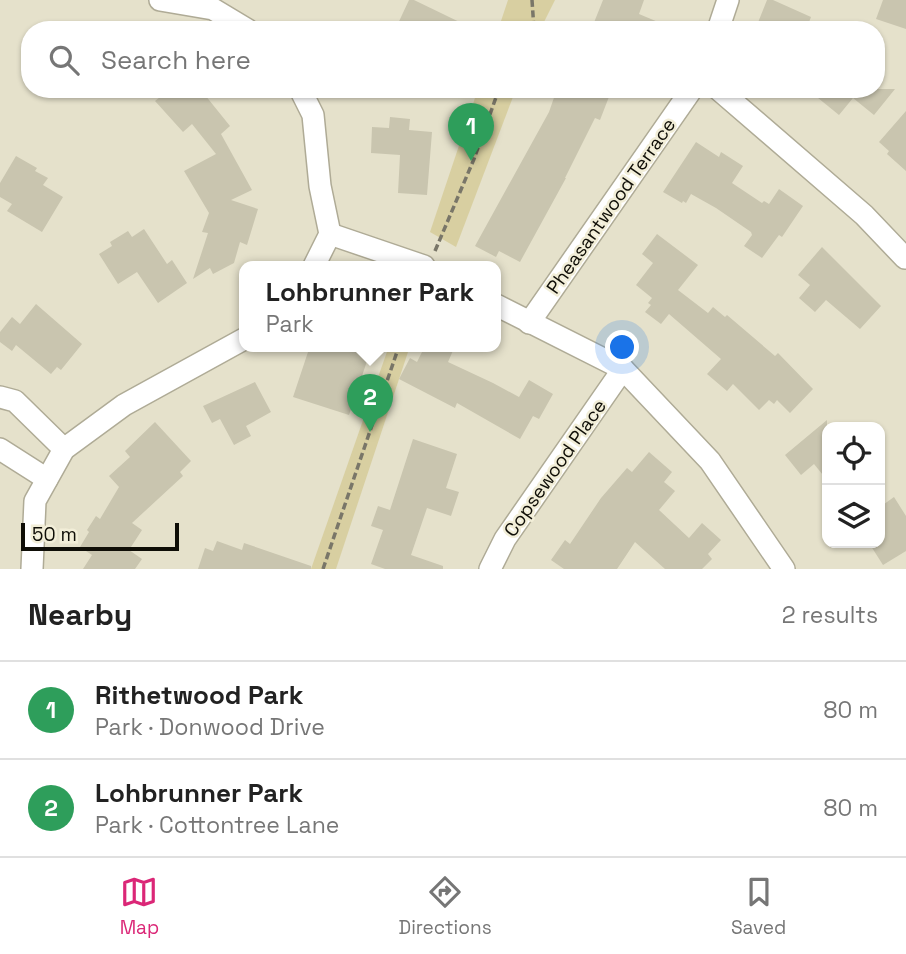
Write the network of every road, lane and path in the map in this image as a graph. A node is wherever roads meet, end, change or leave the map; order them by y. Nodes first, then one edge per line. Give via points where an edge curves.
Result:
1 (160, 0) edge
2 (532, 0) edge
3 (728, 0) edge
4 (233, 21) edge
5 (533, 21) edge
6 (721, 21) edge
7 (304, 98) edge
8 (496, 98) edge
9 (686, 98) edge
10 (728, 98) edge
11 (330, 234) junction
12 (905, 258) edge
13 (429, 260) edge
14 (316, 261) edge
15 (501, 308) edge
16 (529, 323) junction
17 (239, 341) edge
18 (396, 352) edge
19 (623, 369) junction
20 (0, 397) edge
21 (0, 449) edge
22 (64, 449) junction
23 (47, 479) junction
24 (32, 569) edge
25 (323, 569) edge
26 (490, 569) edge
27 (784, 569) edge

1 - 4 street via 213,9
2 - 5 path
3 - 6 street
7 - 11 street via 313,115
8 - 13 path
9 - 16 street, Pheasantwood Terrace
10 - 12 street via 864,215
11 - 13 street
11 - 14 street
15 - 16 street
16 - 19 street
17 - 22 street via 124,405
18 - 25 path
19 - 26 street, Copsewood Place via 505,539
19 - 27 street via 710,461
20 - 22 street via 15,401
21 - 23 street
22 - 23 street
23 - 24 street via 35,501

